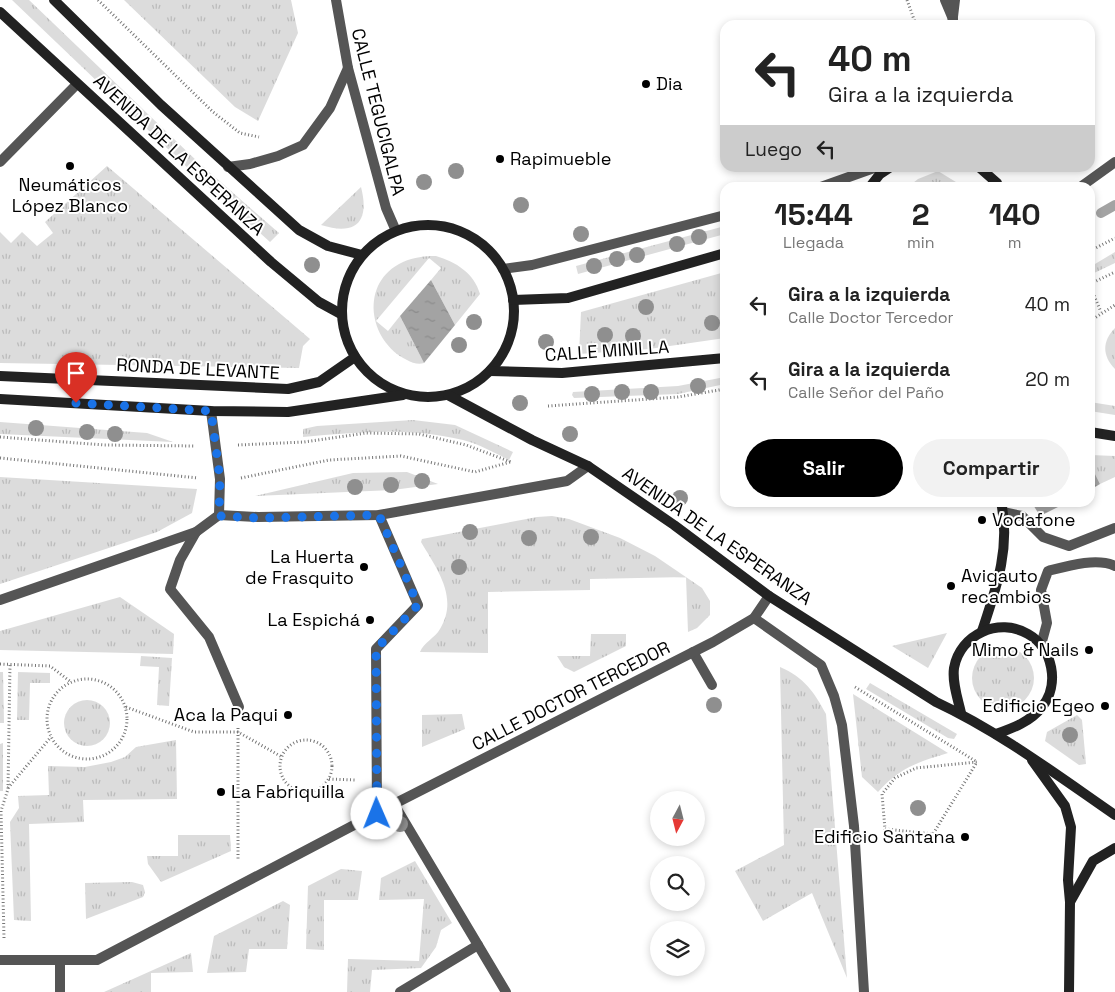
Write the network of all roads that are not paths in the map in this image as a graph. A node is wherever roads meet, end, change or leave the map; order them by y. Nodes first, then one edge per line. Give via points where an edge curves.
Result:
1 (54, 0) edge
2 (336, 0) edge
3 (945, 0) edge
4 (955, 0) edge
5 (0, 12) edge
6 (952, 20) edge
7 (953, 20) edge
8 (348, 68) junction
9 (78, 84) junction
10 (0, 162) edge
11 (1115, 162) edge
12 (228, 167) junction
13 (872, 172) edge
14 (984, 172) edge
15 (838, 182) edge
16 (993, 182) edge
17 (1087, 182) edge
18 (720, 216) edge
19 (396, 231) junction
20 (720, 254) edge
21 (362, 255) junction
22 (503, 269) junction
23 (513, 300) junction
24 (341, 314) junction
25 (356, 357) junction
26 (720, 358) edge
27 (490, 371) junction
28 (0, 376) edge
29 (404, 395) junction
30 (448, 395) junction
31 (0, 399) edge
32 (211, 411) junction
33 (1095, 433) edge
34 (1115, 436) edge
35 (588, 466) junction
36 (1003, 507) edge
37 (1005, 507) edge
38 (379, 515) junction
39 (219, 516) junction
40 (1115, 528) edge
41 (196, 532) junction
42 (1115, 566) edge
43 (770, 596) junction
44 (0, 600) edge
45 (754, 618) junction
46 (982, 631) junction
47 (1041, 645) junction
48 (693, 652) junction
49 (712, 685) dead end
50 (238, 707) road end
51 (961, 713) junction
52 (996, 734) junction
53 (1026, 753) junction
54 (394, 804) junction
55 (377, 814) junction
56 (1115, 815) edge
57 (1115, 848) edge
58 (1070, 902) junction
59 (478, 945) junction
60 (0, 960) edge
61 (60, 960) junction
62 (60, 992) edge
63 (400, 992) edge
64 (506, 992) edge
65 (864, 992) edge
66 (1069, 992) edge

1 - 12 main road, AVENIDA DE LA ESPERANZA
2 - 8 street, CALLE TEGUCIGALPA
3 - 6 street
4 - 7 street
5 - 9 main road, AVENIDA DE LA ESPERANZA
8 - 12 street via 330,108 303,145 278,156
8 - 19 street, CALLE TEGUCIGALPA via 386,208
9 - 10 street
9 - 24 main road, AVENIDA DE LA ESPERANZA via 271,262 319,302
11 - 17 street
12 - 21 main road, AVENIDA DE LA ESPERANZA via 299,230 328,246
13 - 15 street
14 - 16 main road
18 - 22 street via 532,265
19 - 21 main road via 377,241
19 - 22 main road via 426,225 457,230 483,245
20 - 23 main road via 568,298
21 - 24 main road via 345,286
22 - 23 main road
23 - 27 main road via 513,326 505,350
24 - 25 main road via 349,348
25 - 28 main road, RONDA DE LEVANTE via 319,382 288,389
25 - 29 main road via 363,368 382,384
26 - 27 main road, CALLE MINILLA via 562,372
27 - 30 main road via 471,386
29 - 30 main road via 426,398
29 - 32 main road via 288,412
30 - 35 main road, AVENIDA DE LA ESPERANZA
31 - 32 main road
32 - 39 street via 220,479
33 - 34 main road
35 - 38 street via 567,481
35 - 43 main road, AVENIDA DE LA ESPERANZA
36 - 46 main road via 1004,556
37 - 40 street via 1022,516 1043,537 1069,546
38 - 39 street
38 - 55 street via 418,605 376,649
39 - 41 street
41 - 44 street
41 - 50 street via 180,560 170,589 209,637
42 - 47 street via 1107,562 1048,571 1041,590 1047,623
43 - 45 street, CALLE DOCTOR TERCEDOR
43 - 51 main road, AVENIDA DE LA ESPERANZA via 928,697
45 - 48 street, CALLE DOCTOR TERCEDOR
45 - 65 street via 821,666 834,696 842,725 854,826
46 - 47 main road via 1014,628 1029,634
46 - 51 main road via 959,653 954,668
47 - 52 main road via 1050,660 1050,692 1042,707 1030,718 1018,727
48 - 49 street
48 - 54 street, CALLE DOCTOR TERCEDOR
51 - 52 main road
52 - 53 main road
53 - 56 main road
53 - 58 main road via 1065,806 1071,827
54 - 55 street, CALLE DOCTOR TERCEDOR
54 - 59 street
55 - 61 street, CALLE DOCTOR TERCEDOR via 97,960
57 - 58 main road via 1093,861
58 - 66 main road
59 - 63 street
59 - 64 street
60 - 61 street, CALLE DOCTOR TERCEDOR
61 - 62 street

